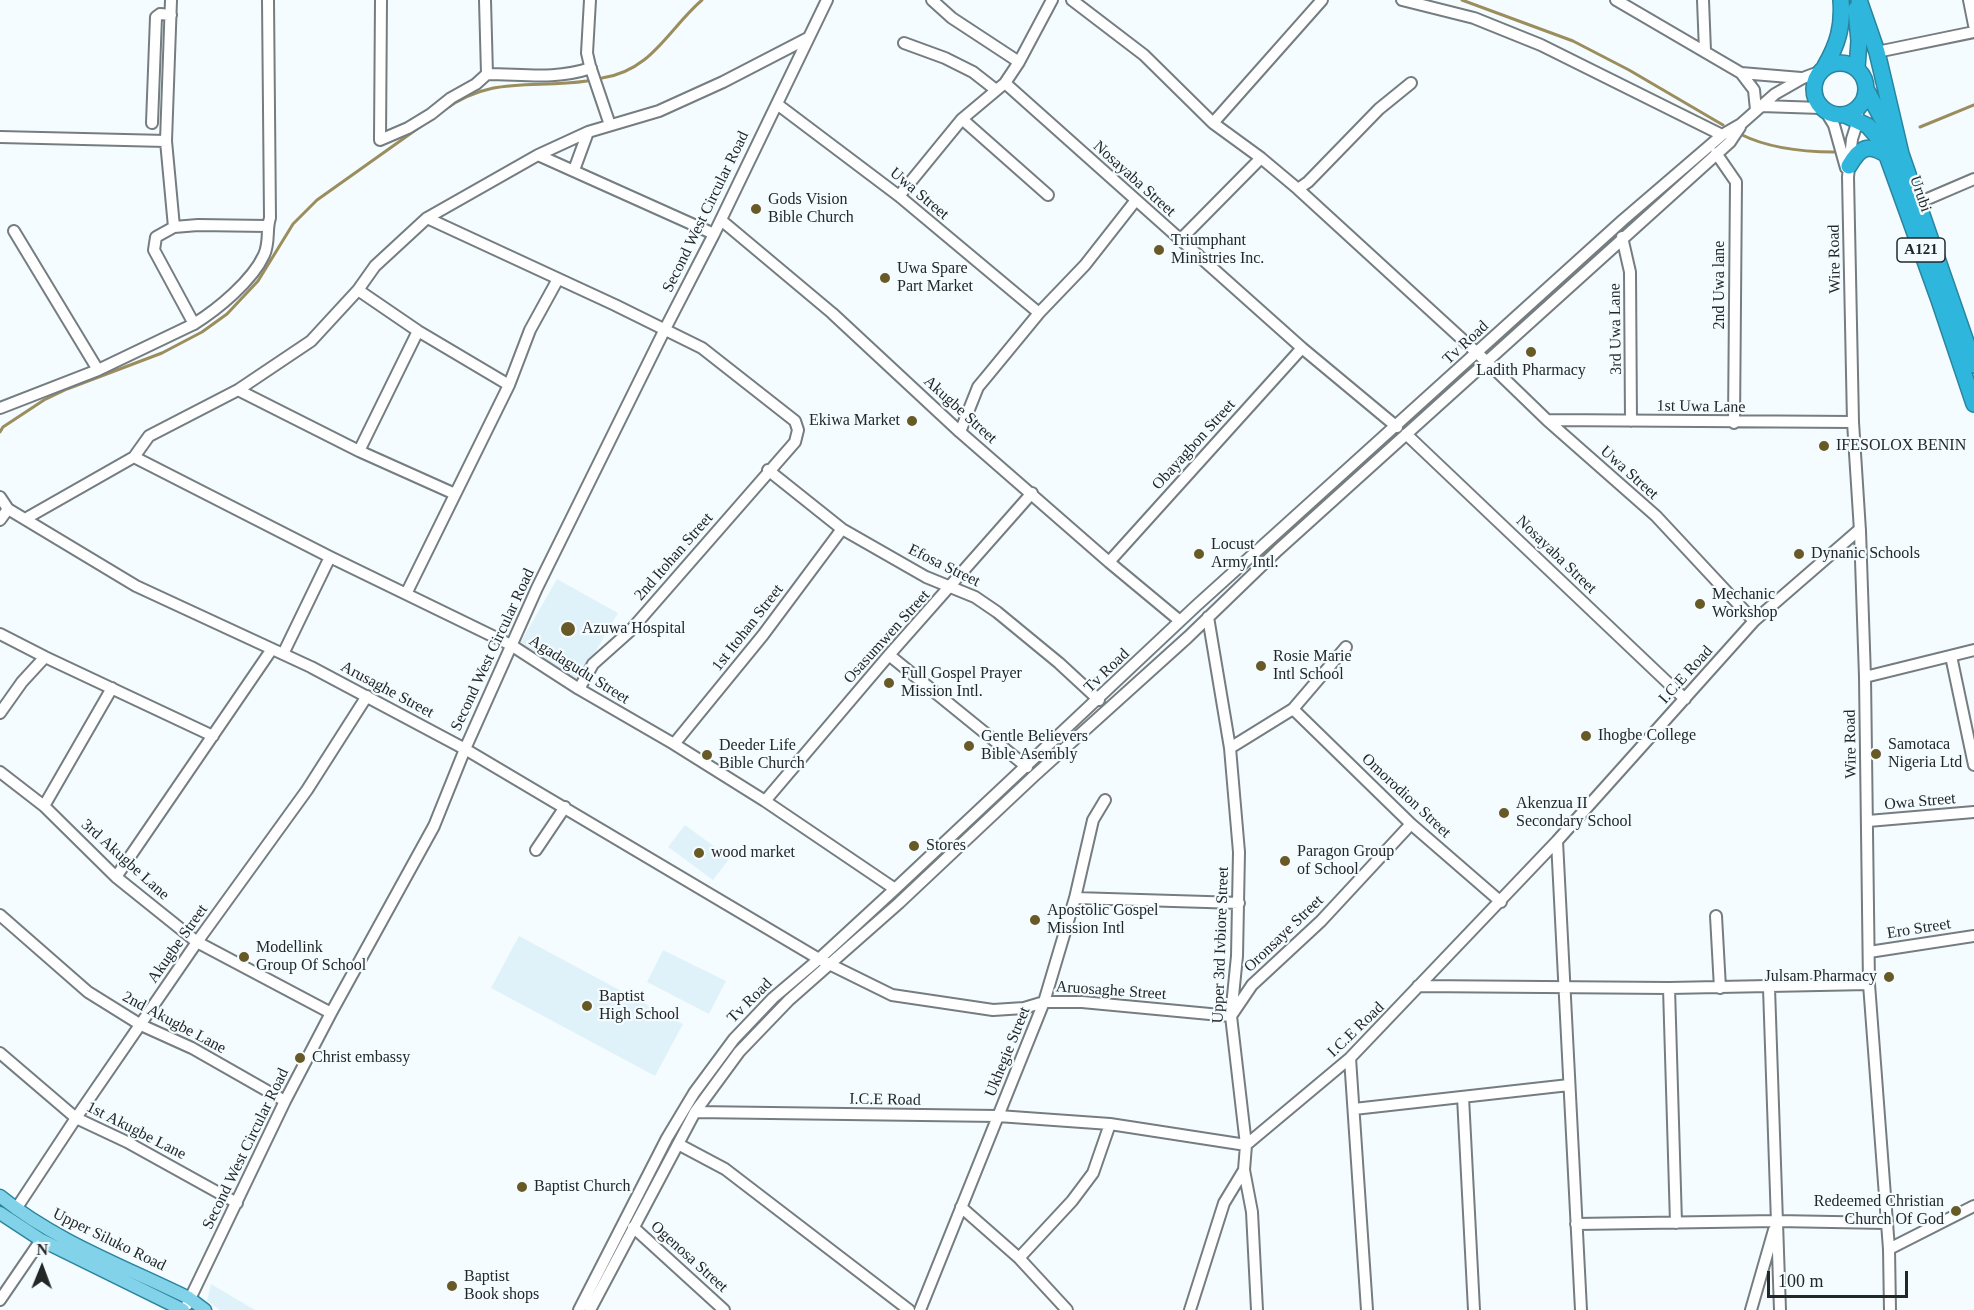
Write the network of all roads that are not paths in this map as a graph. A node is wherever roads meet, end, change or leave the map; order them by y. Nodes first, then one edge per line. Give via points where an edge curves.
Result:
1 (171, 0) edge
2 (268, 0) edge
3 (381, 0) edge
4 (484, 0) edge
5 (590, 0) edge
6 (827, 0) edge
7 (932, 0) edge
8 (1052, 0) edge
9 (1072, 0) edge
10 (1322, 0) edge
11 (1402, 0) edge
12 (1616, 0) edge
13 (1703, 0) edge
14 (1841, 0) edge
15 (1857, 0) edge
16 (1969, 0) edge
17 (171, 15) junction
18 (1974, 25) edge
19 (1974, 32) edge
20 (808, 38) junction
21 (904, 43) dead end
22 (1705, 51) junction
23 (1877, 52) junction
24 (1019, 62) junction
25 (591, 68) junction
26 (1857, 68) junction
27 (1822, 69) junction
28 (1741, 73) junction
29 (487, 74) junction
30 (1803, 78) junction
31 (1411, 83) dead end
32 (1000, 86) junction
33 (1866, 89) junction
34 (777, 104) junction
35 (1759, 108) junction
36 (1823, 110) junction
37 (1854, 115) junction
38 (962, 120) junction
39 (152, 123) dead end
40 (1213, 123) junction
41 (1742, 124) junction
42 (610, 125) junction
43 (588, 132) junction
44 (1722, 135) junction
45 (0, 136) edge
46 (166, 141) junction
47 (1716, 153) junction
48 (1894, 154) junction
49 (538, 155) junction
50 (1261, 158) junction
51 (574, 170) junction
52 (1849, 171) junction
53 (1974, 179) edge
54 (1298, 189) junction
55 (899, 195) junction
56 (1048, 195) dead end
57 (1136, 200) junction
58 (1918, 203) junction
59 (426, 218) junction
60 (721, 220) junction
61 (267, 226) junction
62 (174, 227) junction
63 (14, 231) dead end
64 (714, 234) junction
65 (1622, 237) junction
66 (1180, 240) junction
67 (558, 279) junction
68 (358, 290) junction
69 (1039, 313) junction
70 (194, 324) junction
71 (665, 328) junction
72 (418, 331) junction
73 (1302, 348) junction
74 (1478, 354) junction
75 (1487, 362) junction
76 (1974, 364) edge
77 (98, 370) junction
78 (509, 385) junction
79 (238, 390) junction
80 (1974, 404) edge
81 (0, 408) edge
82 (1547, 420) junction
83 (1631, 421) junction
84 (1853, 422) junction
85 (1734, 423) junction
86 (1396, 427) junction
87 (960, 432) junction
88 (1406, 434) junction
89 (359, 451) junction
90 (134, 457) junction
91 (768, 470) junction
92 (1032, 493) junction
93 (455, 494) junction
94 (0, 497) edge
95 (8, 509) junction
96 (25, 519) junction
97 (0, 520) edge
98 (842, 529) junction
99 (1860, 529) junction
100 (330, 558) junction
101 (1108, 562) junction
102 (1237, 569) junction
103 (1250, 579) junction
104 (950, 588) junction
105 (406, 594) junction
106 (1208, 617) junction
107 (1180, 621) junction
108 (1754, 621) junction
109 (0, 634) edge
110 (511, 645) junction
111 (1346, 647) dead end
112 (1974, 650) edge
113 (277, 651) junction
114 (889, 655) junction
115 (1951, 656) junction
116 (45, 657) junction
117 (1865, 677) junction
118 (112, 688) junction
119 (579, 689) junction
120 (367, 696) junction
121 (1685, 699) junction
122 (1099, 700) junction
123 (1293, 709) junction
124 (0, 713) edge
125 (213, 736) junction
126 (674, 744) junction
127 (1230, 748) junction
128 (465, 749) junction
129 (1974, 765) edge
130 (1027, 767) junction
131 (0, 772) edge
132 (1105, 800) dead end
133 (765, 801) junction
134 (44, 806) junction
135 (565, 807) junction
136 (1974, 812) edge
137 (1868, 821) junction
138 (1411, 824) junction
139 (1557, 841) junction
140 (536, 850) dead end
141 (116, 877) junction
142 (895, 889) junction
143 (1075, 898) junction
144 (1501, 902) junction
145 (1239, 903) junction
146 (0, 915) edge
147 (1716, 916) dead end
148 (1974, 936) edge
149 (197, 942) junction
150 (1869, 952) junction
151 (824, 961) junction
152 (1869, 984) junction
153 (1418, 986) junction
154 (1564, 986) junction
155 (1669, 988) junction
156 (1720, 988) junction
157 (1769, 988) junction
158 (1044, 1002) junction
159 (331, 1013) junction
160 (1231, 1016) junction
161 (141, 1025) junction
162 (0, 1053) edge
163 (1350, 1058) junction
164 (1569, 1085) junction
165 (1463, 1097) junction
166 (285, 1101) junction
167 (1354, 1109) junction
168 (695, 1112) junction
169 (998, 1116) junction
170 (76, 1118) junction
171 (1110, 1124) junction
172 (678, 1144) junction
173 (1246, 1144) junction
174 (1244, 1170) junction
175 (0, 1196) edge
176 (237, 1203) junction
177 (1974, 1206) edge
178 (961, 1207) junction
179 (16, 1209) junction
180 (0, 1213) edge
181 (1777, 1221) junction
182 (1676, 1223) junction
183 (1887, 1223) junction
184 (1576, 1224) junction
185 (633, 1227) junction
186 (41, 1240) junction
187 (1889, 1249) junction
188 (1019, 1258) junction
189 (0, 1300) edge
190 (186, 1306) edge
191 (205, 1310) edge
192 (579, 1310) edge
193 (590, 1310) edge
194 (724, 1310) edge
195 (909, 1310) edge
196 (920, 1310) edge
197 (1067, 1310) edge
198 (1190, 1310) edge
199 (1257, 1310) edge
200 (1367, 1310) edge
201 (1474, 1310) edge
202 (1581, 1310) edge
203 (1751, 1310) edge
204 (1780, 1310) edge
205 (1890, 1310) edge

1 - 17 street
2 - 61 street
3 - 29 street via 380,140 431,114
4 - 29 street
5 - 25 street via 587,53
6 - 20 street, Second West Circular Road
7 - 24 street via 952,18
8 - 24 street
9 - 40 street, Uwa Street via 1144,55
10 - 40 street
11 - 44 street via 1474,18 1541,45
12 - 22 street
13 - 22 street
14 - 27 highway via 1841,32
15 - 23 highway, A121
15 - 26 highway, A121
16 - 18 street
17 - 39 street via 156,17
17 - 46 street
19 - 23 street
20 - 34 street, Second West Circular Road
20 - 42 street via 659,111
21 - 32 street, Nosayaba Street via 945,58
22 - 28 street
23 - 48 highway, A121
24 - 32 street
25 - 29 street via 542,77
25 - 42 street
26 - 27 highway via 1842,62
26 - 33 highway, A121
27 - 30 street, Tv Road
27 - 36 highway via 1814,80 1813,90
28 - 30 street
28 - 35 street via 1754,90
30 - 35 street, Tv Road via 1784,87
31 - 54 street
32 - 38 street
32 - 57 street, Nosayaba Street
33 - 37 highway
33 - 48 highway, A121
34 - 55 street, Uwa Street
34 - 60 street, Second West Circular Road
35 - 36 street
35 - 41 street, Tv Road
36 - 37 highway
36 - 52 street, Wire Road via 1834,125
37 - 48 highway, Urubi / A121
37 - 52 street, Wire Road
38 - 55 street
38 - 56 street
40 - 50 street, Uwa Street
41 - 44 street, Tv Road
41 - 47 street, Tv Road via 1730,142
42 - 43 street
43 - 49 street
43 - 51 street
44 - 74 street, Tv Road
45 - 46 street
46 - 62 street
47 - 65 street, Tv Road
47 - 85 street, 2nd Uwa lane via 1736,182
48 - 52 highway via 1874,148 1861,150 1855,154
48 - 58 highway, Urubi / A121 via 1911,181
48 - 80 highway, Urubi / A121
49 - 51 street
49 - 59 street
50 - 54 street, Uwa Street
50 - 66 street
51 - 64 street
52 - 84 street, Wire Road
53 - 58 street
54 - 74 street, Uwa Street
55 - 69 street, Uwa Street
57 - 66 street, Nosayaba Street
57 - 69 street
58 - 76 highway, Urubi / A121
59 - 67 street
59 - 68 street via 375,266
60 - 64 street, Second West Circular Road
60 - 87 street, Akugbe Street via 832,313
61 - 62 street
61 - 70 street via 268,242 256,269 246,282
62 - 70 street via 156,237 154,250
63 - 77 street
64 - 71 street, Second West Circular Road
65 - 75 street, Tv Road
65 - 83 street, 3rd Uwa Lane via 1630,272
66 - 73 street, Nosayaba Street
67 - 71 street
67 - 78 street via 530,330
68 - 72 street
68 - 79 street via 311,341
69 - 87 street via 978,387
70 - 77 street
71 - 91 street, 2nd Itohan Street via 702,348 795,421 795,442
71 - 110 street, Second West Circular Road
72 - 78 street
72 - 89 street
73 - 86 street, Nosayaba Street
73 - 101 street, Obayagbon Street
74 - 75 street, Uwa Street
74 - 86 street, Tv Road
75 - 82 street, Uwa Street
75 - 88 street, Tv Road
77 - 81 street
78 - 93 street
79 - 89 street
79 - 90 street via 149,436
82 - 83 street, 1st Uwa Lane
82 - 108 street, Uwa Street via 1656,516
83 - 85 street, 1st Uwa Lane
84 - 85 street, 1st Uwa Lane
84 - 99 street, Wire Road
86 - 102 street, Tv Road
87 - 92 street, Akugbe Street
88 - 103 street, Tv Road
88 - 121 street, Nosayaba Street
89 - 93 street
90 - 96 street
90 - 100 street, Agadagudu Street
91 - 98 street, Efosa Street
91 - 119 street, 2nd Itohan Street via 630,631 593,664
92 - 101 street, Akugbe Street
92 - 104 street, Osasumwen Street
93 - 105 street
94 - 95 street
95 - 96 street, Arusaghe Street
95 - 97 street
96 - 113 street, Arusaghe Street via 136,586
98 - 104 street, Efosa Street
98 - 126 street, 1st Itohan Street via 763,635
99 - 108 street, I.C.E Road
99 - 117 street, Wire Road
100 - 105 street, Agadagudu Street
100 - 113 street
101 - 107 street, Akugbe Street
102 - 103 street
102 - 107 street, Tv Road
103 - 106 street, Tv Road
104 - 114 street, Osasumwen Street
104 - 122 street, Efosa Street via 975,597 997,612
105 - 110 street, Agadagudu Street
106 - 127 street, Upper 3rd Ivbiore Street
106 - 151 street, Tv Road via 899,903
107 - 122 street, Tv Road
108 - 121 street, I.C.E Road
109 - 116 street
110 - 119 street, Agadagudu Street
110 - 128 street, Second West Circular Road
111 - 123 street
112 - 115 street
113 - 120 street, Arusaghe Street
113 - 125 street
114 - 130 street
114 - 133 street, Osasumwen Street
115 - 117 street
115 - 129 street
116 - 118 street
116 - 124 street
117 - 137 street, Wire Road
118 - 125 street
118 - 134 street
119 - 126 street, Agadagudu Street
120 - 128 street, Arusaghe Street
120 - 149 street, Akugbe Street via 307,790
121 - 139 street, I.C.E Road
122 - 130 street, Tv Road
123 - 127 street
123 - 138 street, Omorodion Street
125 - 141 street
126 - 133 street, Agadagudu Street
127 - 145 street, Upper 3rd Ivbiore Street
128 - 135 street, Arusaghe Street
128 - 159 street, Second West Circular Road via 434,826
130 - 142 street, Tv Road
131 - 134 street, 3rd Akugbe Lane
132 - 143 street, Ukhegie Street via 1093,820
133 - 142 street, Agadagudu Street
134 - 141 street, 3rd Akugbe Lane
135 - 140 street
135 - 151 street, Arusaghe Street
136 - 137 street, Owa Street
137 - 150 street, Wire Road
138 - 144 street, Omorodion Street
138 - 160 street, Oronsaye Street via 1321,921 1252,985
139 - 144 street, I.C.E Road
139 - 154 street
141 - 149 street, 3rd Akugbe Lane
142 - 151 street, Tv Road
143 - 145 street
143 - 158 street, Ukhegie Street
144 - 153 street, I.C.E Road
145 - 160 street, Upper 3rd Ivbiore Street
146 - 161 street, 2nd Akugbe Lane via 88,992
147 - 156 street
148 - 150 street, Ero Street
149 - 159 street, 3rd Akugbe Lane
149 - 161 street, Akugbe Street
150 - 152 street, Wire Road
151 - 158 street, Aruosaghe Street via 891,995 993,1010
151 - 168 street, Tv Road via 739,1052
151 - 192 street, Tv Road via 773,998 734,1039 694,1093
152 - 157 street
152 - 183 street, Wire Road
153 - 154 street
153 - 163 street, I.C.E Road
154 - 155 street
154 - 164 street
155 - 156 street
155 - 182 street
156 - 157 street
157 - 181 street
158 - 160 street, Aruosaghe Street
158 - 169 street, Ukhegie Street
159 - 166 street, Second West Circular Road
160 - 173 street, Upper 3rd Ivbiore Street
161 - 166 street, 2nd Akugbe Lane via 192,1048
161 - 170 street, Akugbe Street
162 - 170 street, 1st Akugbe Lane
163 - 167 street
163 - 173 street, I.C.E Road
164 - 165 street
164 - 184 street
165 - 167 street
165 - 201 street
166 - 176 street, Second West Circular Road
167 - 200 street
168 - 169 street, I.C.E Road
168 - 172 street, Tv Road
169 - 171 street, I.C.E Road
169 - 178 street, Ukhegie Street
170 - 176 street, 1st Akugbe Lane
170 - 179 street, Akugbe Street
171 - 173 street, I.C.E Road
171 - 188 street via 1093,1173
172 - 185 street, Tv Road
172 - 195 street via 725,1169
173 - 174 street, Upper 3rd Ivbiore Street
174 - 198 street via 1224,1203
174 - 199 street, Upper 3rd Ivbiore Street via 1252,1212
175 - 179 main road, Upper Siluko Road
176 - 190 street, Second West Circular Road
177 - 187 street
178 - 188 street
178 - 196 street, Ukhegie Street
179 - 190 main road, Upper Siluko Road
180 - 186 main road, Upper Siluko Road
181 - 182 street
181 - 183 street
181 - 203 street
181 - 204 street
182 - 184 street
183 - 187 street, Wire Road
184 - 202 street
185 - 193 street, Tv Road
185 - 194 street, Ogenosa Street
186 - 189 street
186 - 190 main road, Upper Siluko Road
187 - 205 street, Wire Road
188 - 197 street
190 - 191 main road, Upper Siluko Road

